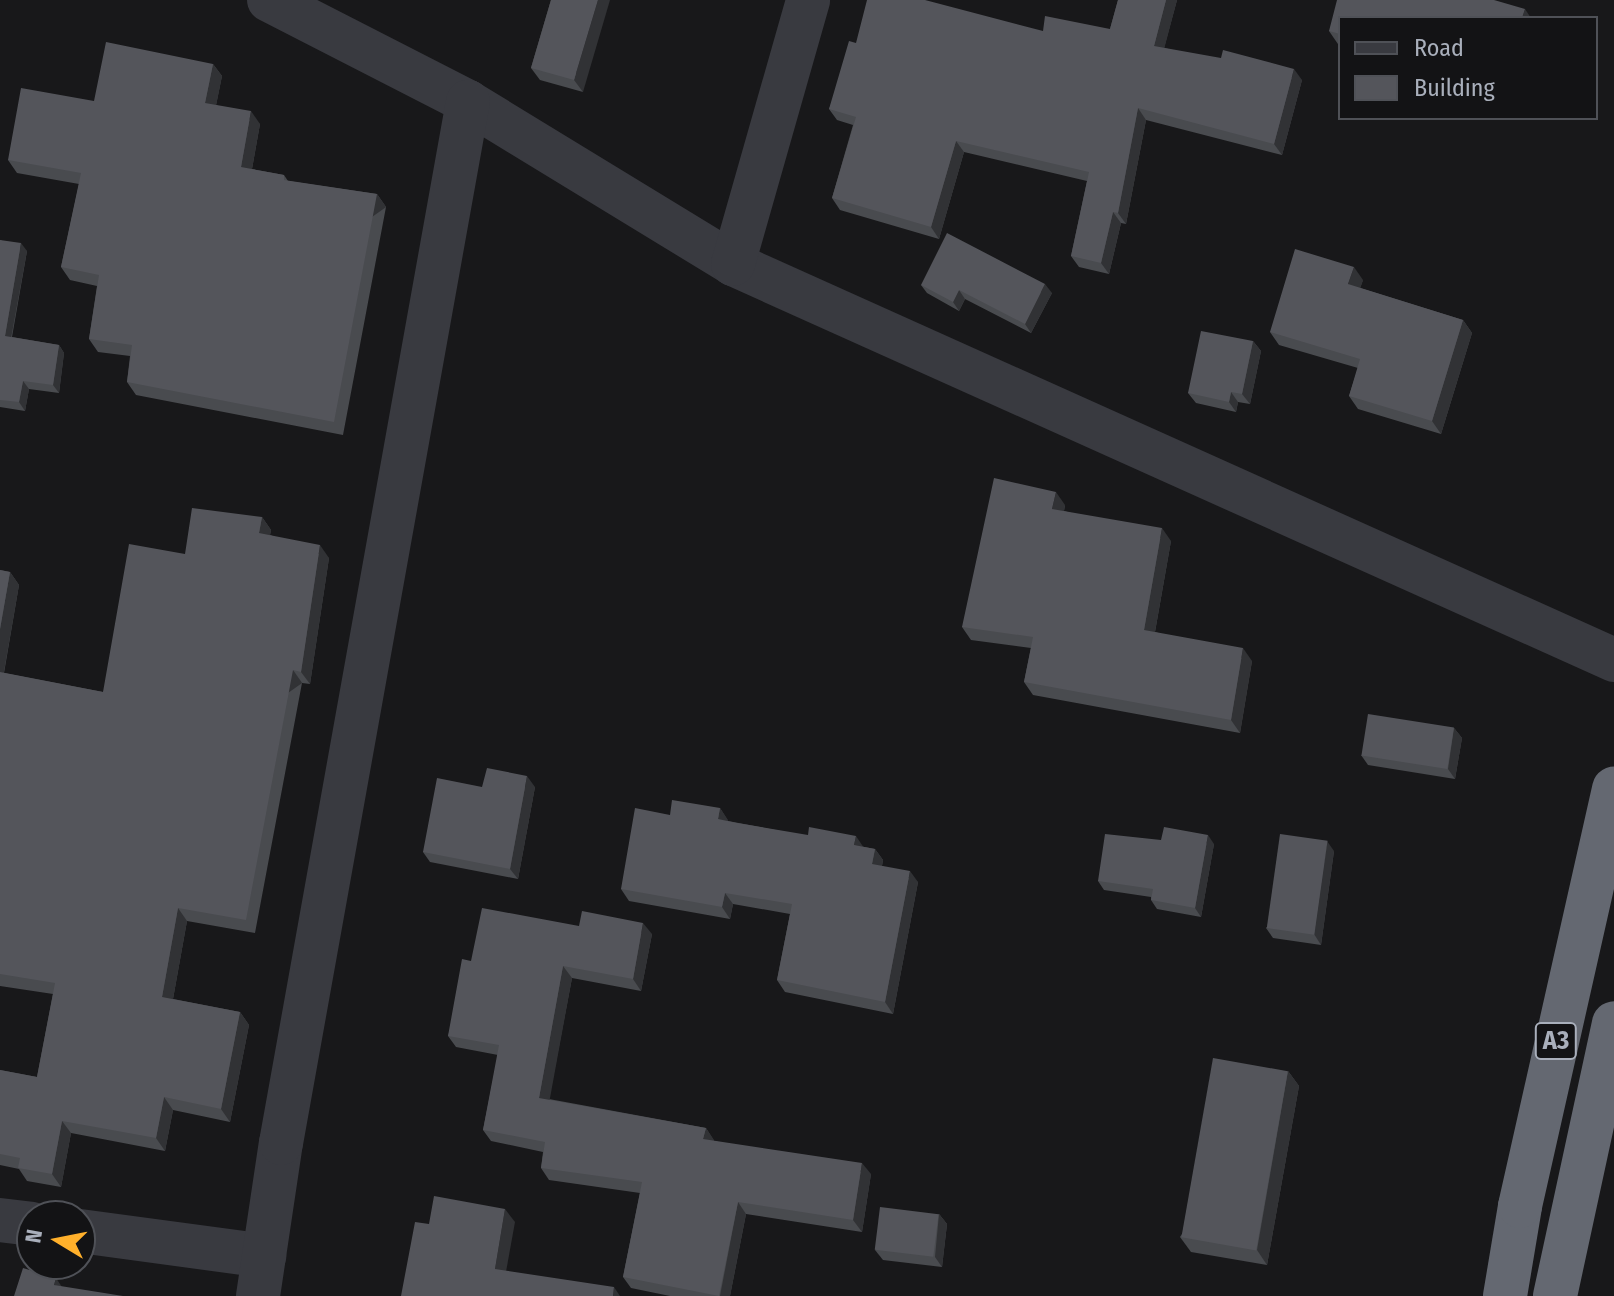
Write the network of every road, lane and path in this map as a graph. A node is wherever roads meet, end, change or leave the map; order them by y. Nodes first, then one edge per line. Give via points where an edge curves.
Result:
1 (269, 0) edge
2 (808, 0) edge
3 (468, 102) junction
4 (733, 264) junction
5 (1614, 660) edge
6 (1614, 788) edge
7 (1614, 1023) edge
8 (96, 1235) edge
9 (261, 1276) edge
10 (1505, 1296) edge
11 (1555, 1296) edge

1 - 3 street
2 - 4 street
3 - 4 street
3 - 9 street
4 - 5 street
6 - 10 highway, A3 via 1520,1206
7 - 11 highway, A3
8 - 9 street

